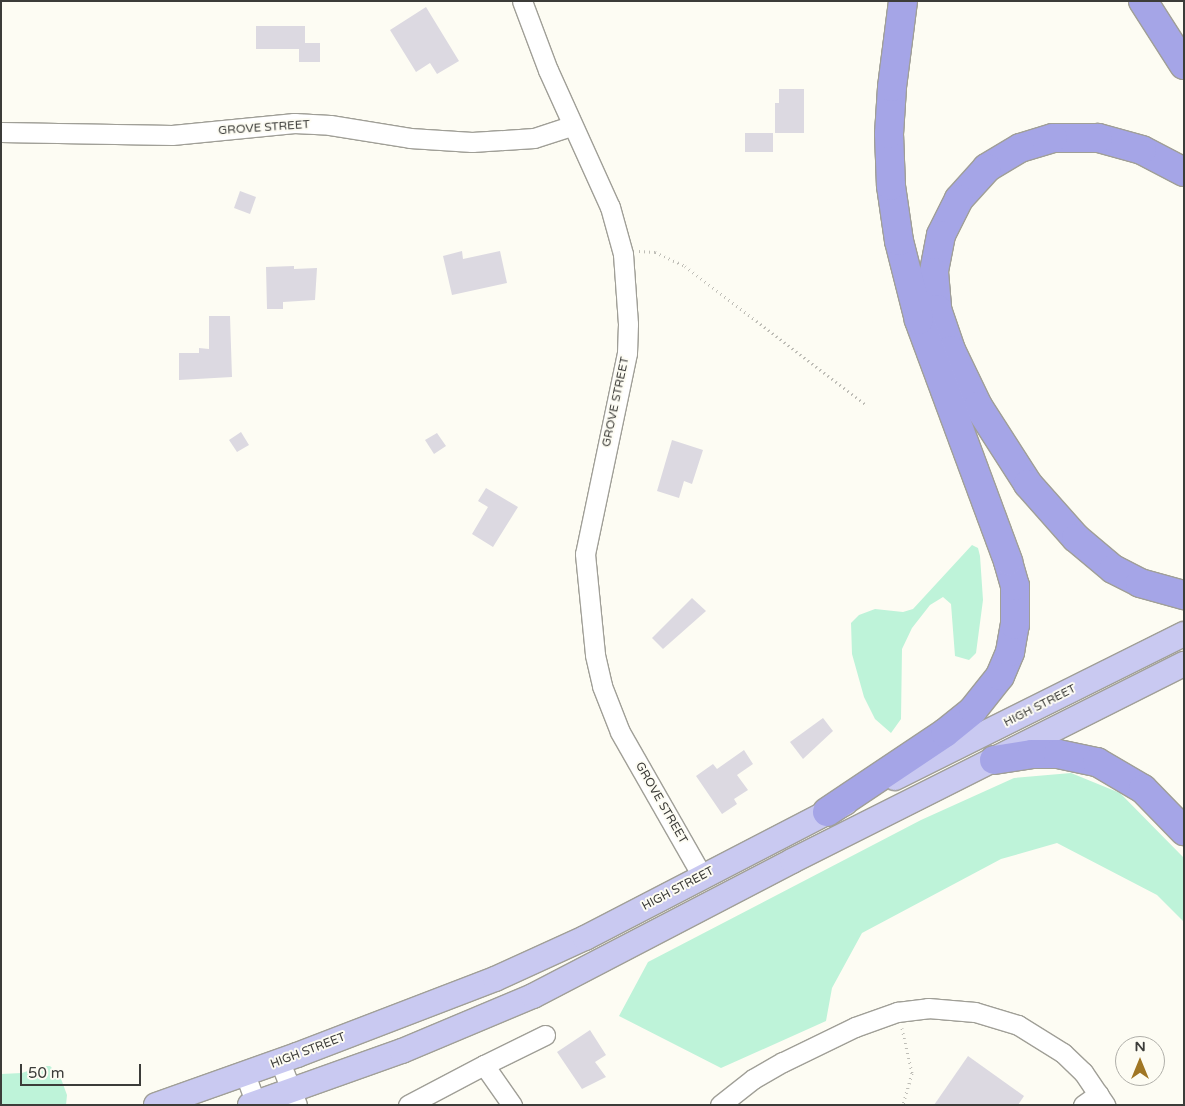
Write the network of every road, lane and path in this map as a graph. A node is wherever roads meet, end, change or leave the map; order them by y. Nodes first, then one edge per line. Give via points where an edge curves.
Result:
1 (522, 1) edge
2 (903, 1) edge
3 (1142, 1) edge
4 (1184, 65) edge
5 (572, 126) junction
6 (1, 132) edge
7 (1184, 172) edge
8 (623, 254) junction
9 (865, 404) dead end
10 (1184, 595) edge
11 (1184, 634) edge
12 (1184, 664) edge
13 (994, 760) junction
14 (827, 812) junction
15 (1184, 831) edge
16 (702, 876) junction
17 (898, 1012) junction
18 (545, 1035) dead end
19 (280, 1062) junction
20 (484, 1065) junction
21 (245, 1074) junction
22 (294, 1098) edge
23 (1102, 1099) edge
24 (254, 1104) edge
25 (156, 1105) edge
26 (408, 1105) edge
27 (512, 1105) edge
28 (720, 1105) edge
29 (902, 1105) edge
30 (1083, 1105) edge

1 - 5 street
2 - 14 highway via 890,127 891,186 899,241 922,326 1008,561 1014,586 1015,625 1010,652 1000,676 973,710 945,733
3 - 4 highway
5 - 6 street, GROVE STREET via 534,138 472,142 410,138 330,125 294,123 172,135
5 - 8 street, GROVE STREET via 610,207
7 - 10 highway via 1142,150 1098,138 1053,138 1020,148 987,168 959,198 941,235 934,279 937,309 959,368 1001,444 1028,484 1076,538 1113,569 1140,583
8 - 9 path via 655,252 686,266
8 - 16 street, GROVE STREET via 628,324 626,353 586,541 586,592 595,655 611,713
11 - 14 main road, HIGH STREET
12 - 13 main road
13 - 15 highway via 1058,754 1097,762 1143,789
13 - 22 main road via 533,996
14 - 16 main road, HIGH STREET
16 - 19 main road, HIGH STREET via 532,962
17 - 23 street via 928,1008 961,1010 1018,1025 1063,1054
17 - 28 street via 855,1027 784,1062 753,1079
17 - 29 path via 912,1073
18 - 20 street
19 - 21 main road, HIGH STREET
19 - 22 street
20 - 26 street
20 - 27 street
21 - 24 street
21 - 25 main road, HIGH STREET
22 - 24 main road
23 - 30 street

